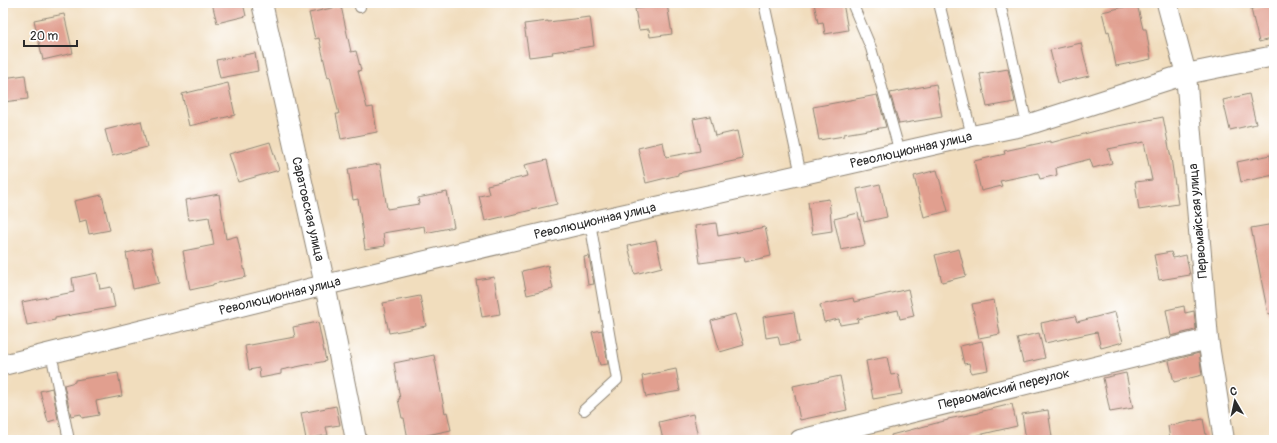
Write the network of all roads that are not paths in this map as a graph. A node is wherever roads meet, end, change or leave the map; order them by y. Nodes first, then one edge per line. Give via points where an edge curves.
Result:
1 (262, 3) edge
2 (764, 3) edge
3 (852, 3) edge
4 (939, 3) edge
5 (1000, 3) edge
6 (1167, 3) edge
7 (1274, 56) edge
8 (1186, 74) junction
9 (1026, 125) junction
10 (972, 136) junction
11 (900, 153) junction
12 (801, 175) junction
13 (590, 222) junction
14 (325, 284) junction
15 (1208, 339) junction
16 (51, 352) junction
17 (3, 365) edge
18 (584, 410) dead end
19 (69, 440) edge
20 (356, 440) edge
21 (800, 440) edge
22 (1224, 440) edge

1 - 14 street, Саратовская улица
2 - 12 lane
3 - 11 lane via 871,48
4 - 10 lane
5 - 9 lane
6 - 8 street, Первомайская улица
7 - 8 street, Революционная улица
8 - 9 street, Революционная улица
8 - 15 street, Первомайская улица
9 - 10 street, Революционная улица
10 - 11 street, Революционная улица
11 - 12 street, Революционная улица
12 - 13 street, Революционная улица
13 - 14 street, Революционная улица
13 - 18 lane via 617,380
14 - 16 street, Революционная улица
14 - 20 street, Саратовская улица
15 - 21 street, Первомайский переулок
15 - 22 street, Первомайская улица
16 - 17 street, Революционная улица
16 - 19 lane

